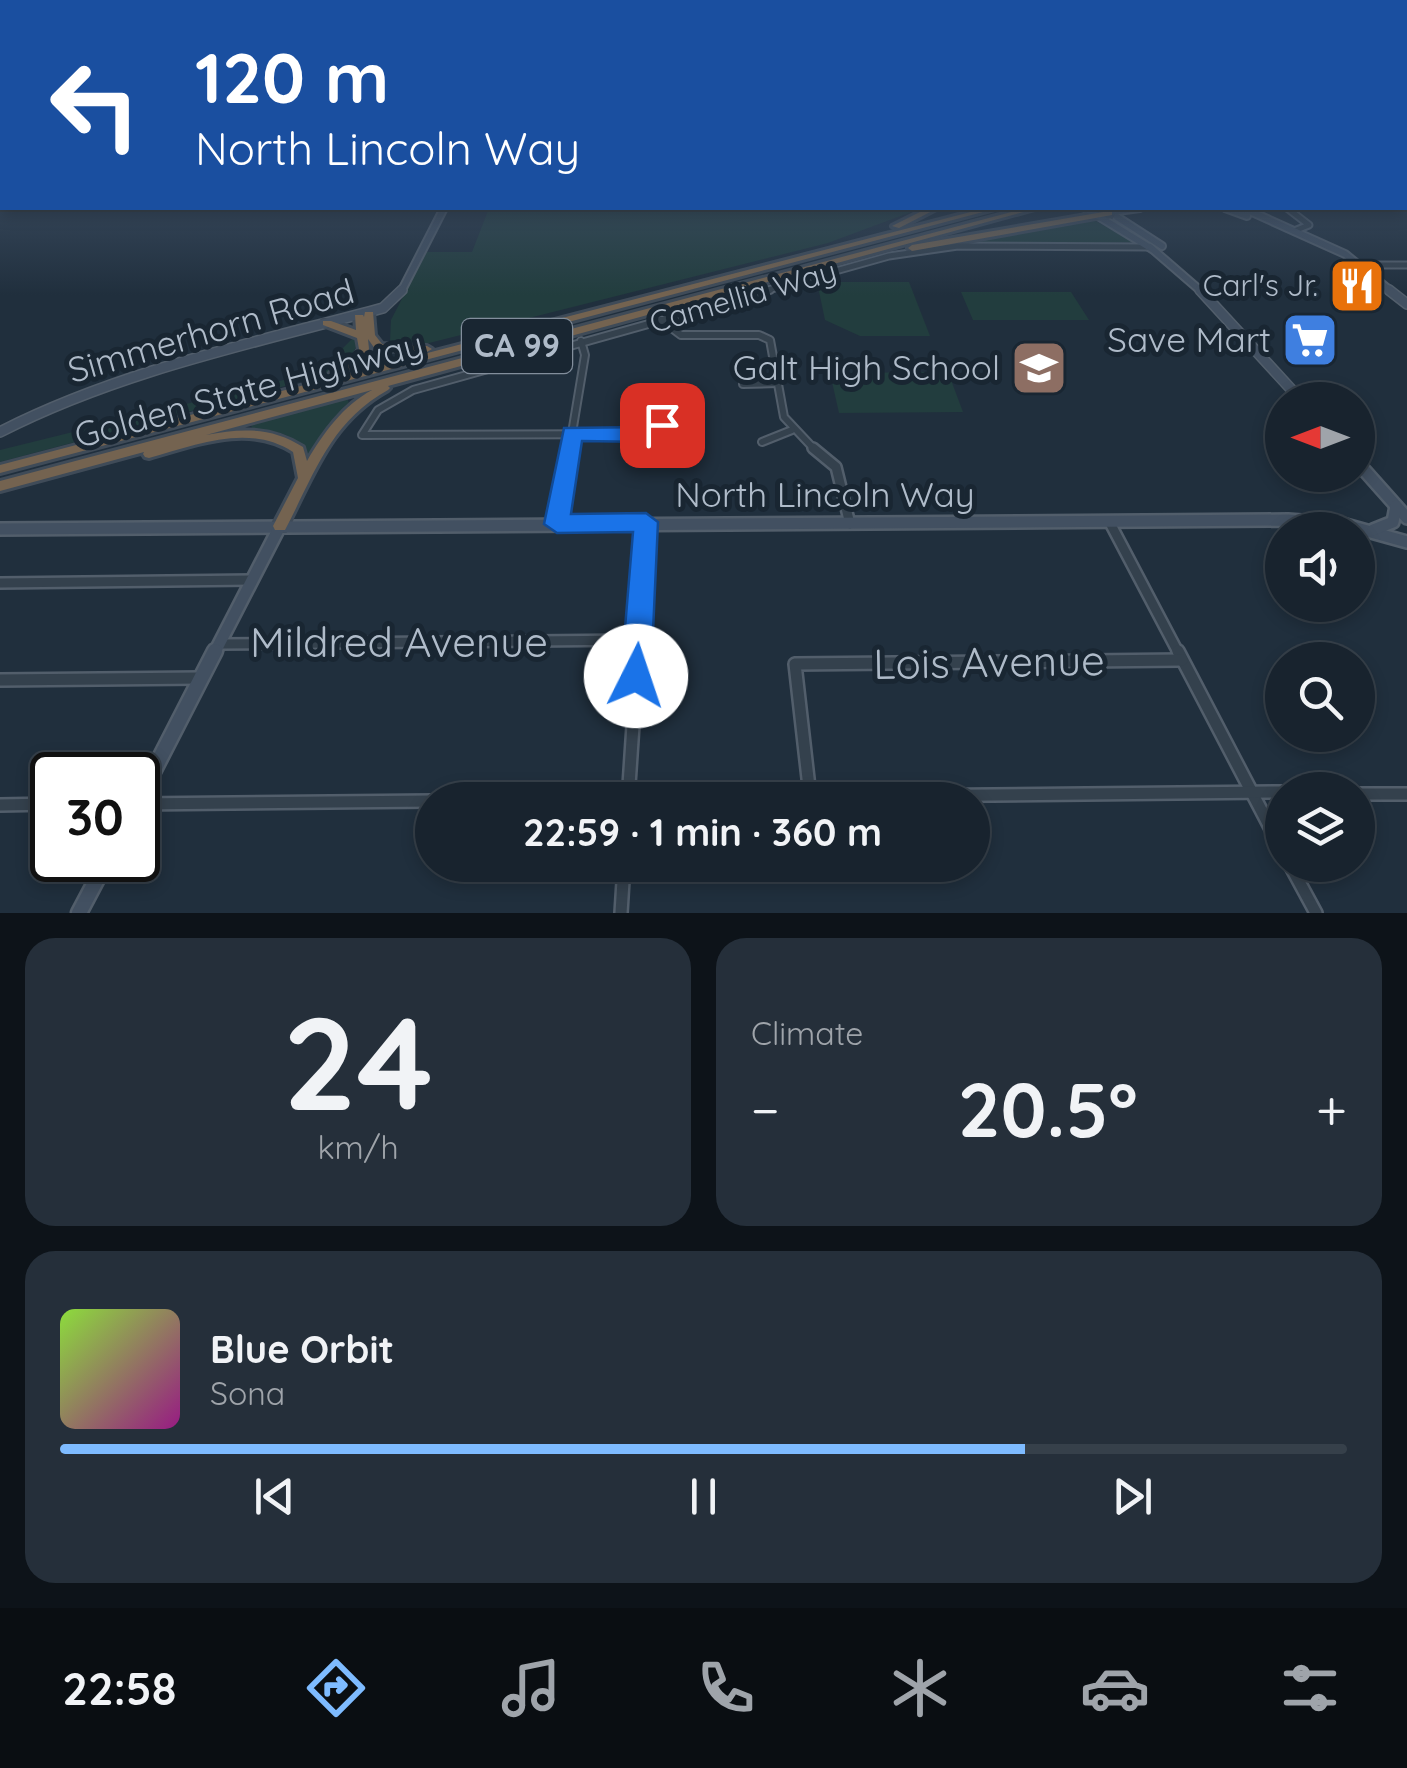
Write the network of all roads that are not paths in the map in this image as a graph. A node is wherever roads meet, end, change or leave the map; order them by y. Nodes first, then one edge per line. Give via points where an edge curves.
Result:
1 (443, 210) edge
2 (930, 210) edge
3 (986, 210) edge
4 (1026, 210) edge
5 (1231, 210) edge
6 (1248, 210) edge
7 (1290, 210) edge
8 (1102, 211) edge
9 (1254, 218) junction
10 (1299, 230) junction
11 (1150, 247) junction
12 (1407, 265) edge
13 (770, 266) junction
14 (1357, 266) junction
15 (796, 270) junction
16 (1185, 274) junction
17 (1407, 304) edge
18 (364, 316) junction
19 (661, 320) junction
20 (327, 323) junction
21 (542, 326) junction
22 (364, 337) junction
23 (581, 341) junction
24 (511, 348) junction
25 (1284, 382) edge
26 (778, 383) junction
27 (743, 384) dead end
28 (656, 389) dead end
29 (244, 404) junction
30 (792, 430) junction
31 (0, 432) edge
32 (572, 434) junction
33 (762, 442) dead end
34 (0, 468) edge
35 (305, 480) junction
36 (1375, 482) edge
37 (0, 486) edge
38 (1396, 506) junction
39 (1407, 518) edge
40 (1265, 520) edge
41 (1110, 521) junction
42 (646, 522) junction
43 (557, 524) junction
44 (850, 524) junction
45 (280, 526) junction
46 (0, 528) edge
47 (1375, 528) edge
48 (1375, 532) edge
49 (1407, 542) edge
50 (252, 580) junction
51 (0, 583) edge
52 (638, 640) junction
53 (219, 644) junction
54 (1182, 660) junction
55 (201, 678) junction
56 (0, 680) edge
57 (160, 759) edge
58 (629, 782) edge
59 (809, 782) edge
60 (1251, 792) junction
61 (1265, 792) edge
62 (990, 794) edge
63 (1375, 794) edge
64 (1407, 794) edge
65 (415, 800) edge
66 (160, 802) edge
67 (30, 804) edge
68 (0, 805) edge
69 (1265, 818) edge
70 (95, 882) edge
71 (623, 882) edge
72 (1299, 882) edge
73 (79, 913) edge
74 (621, 913) edge
75 (1316, 913) edge

1 - 18 main road, Simmerhorn Road via 400,294
2 - 13 highway
3 - 13 highway, Golden State Highway / CA 99
4 - 15 highway, Golden State Highway / CA 99
5 - 9 main road
6 - 10 main road
7 - 10 street via 1308,223
8 - 11 main road
8 - 15 highway
8 - 16 main road via 1160,245
9 - 10 street
9 - 14 main road
10 - 14 main road
11 - 16 main road
11 - 19 street, Camellia Way via 917,250
12 - 14 street
13 - 21 highway, Golden State Highway / CA 99
14 - 17 main road
15 - 24 highway, Golden State Highway / CA 99
16 - 25 main road
18 - 20 main road, Simmerhorn Road
18 - 21 highway via 374,344 399,351
18 - 22 highway
19 - 23 street, Camellia Way
19 - 26 street via 682,336 768,338
20 - 22 highway
20 - 31 main road, Simmerhorn Road via 167,366
21 - 29 highway, Golden State Highway / CA 99
22 - 29 highway via 362,355 343,370
23 - 32 street via 585,355
23 - 32 street, Camellia Way via 404,394 378,410 362,435
24 - 35 highway via 359,400 337,421
24 - 37 highway, Golden State Highway / CA 99
26 - 27 street
26 - 30 street
28 - 32 street via 663,395 659,432
29 - 34 highway, Golden State Highway / CA 99
30 - 33 street
30 - 44 street via 836,467
32 - 43 street
35 - 37 highway via 294,445 245,434
35 - 45 highway
36 - 38 main road
38 - 39 main road
38 - 47 main road via 1392,522
40 - 41 main road, North Lincoln Way
41 - 44 main road, North Lincoln Way
41 - 54 street
42 - 43 main road, North Lincoln Way
42 - 44 main road, North Lincoln Way
42 - 52 street
43 - 45 main road, North Lincoln Way
45 - 46 main road, North Lincoln Way
45 - 50 main road
48 - 49 main road, North Lincoln Way
50 - 51 street
50 - 53 main road
52 - 53 street, Mildred Avenue
52 - 58 street
53 - 55 main road
54 - 59 street, Lois Avenue via 796,664
54 - 60 street
55 - 56 street
55 - 57 main road
60 - 61 street
60 - 62 street
60 - 69 street
63 - 64 street
65 - 66 street
67 - 68 street
70 - 73 main road
71 - 74 street
72 - 75 street

